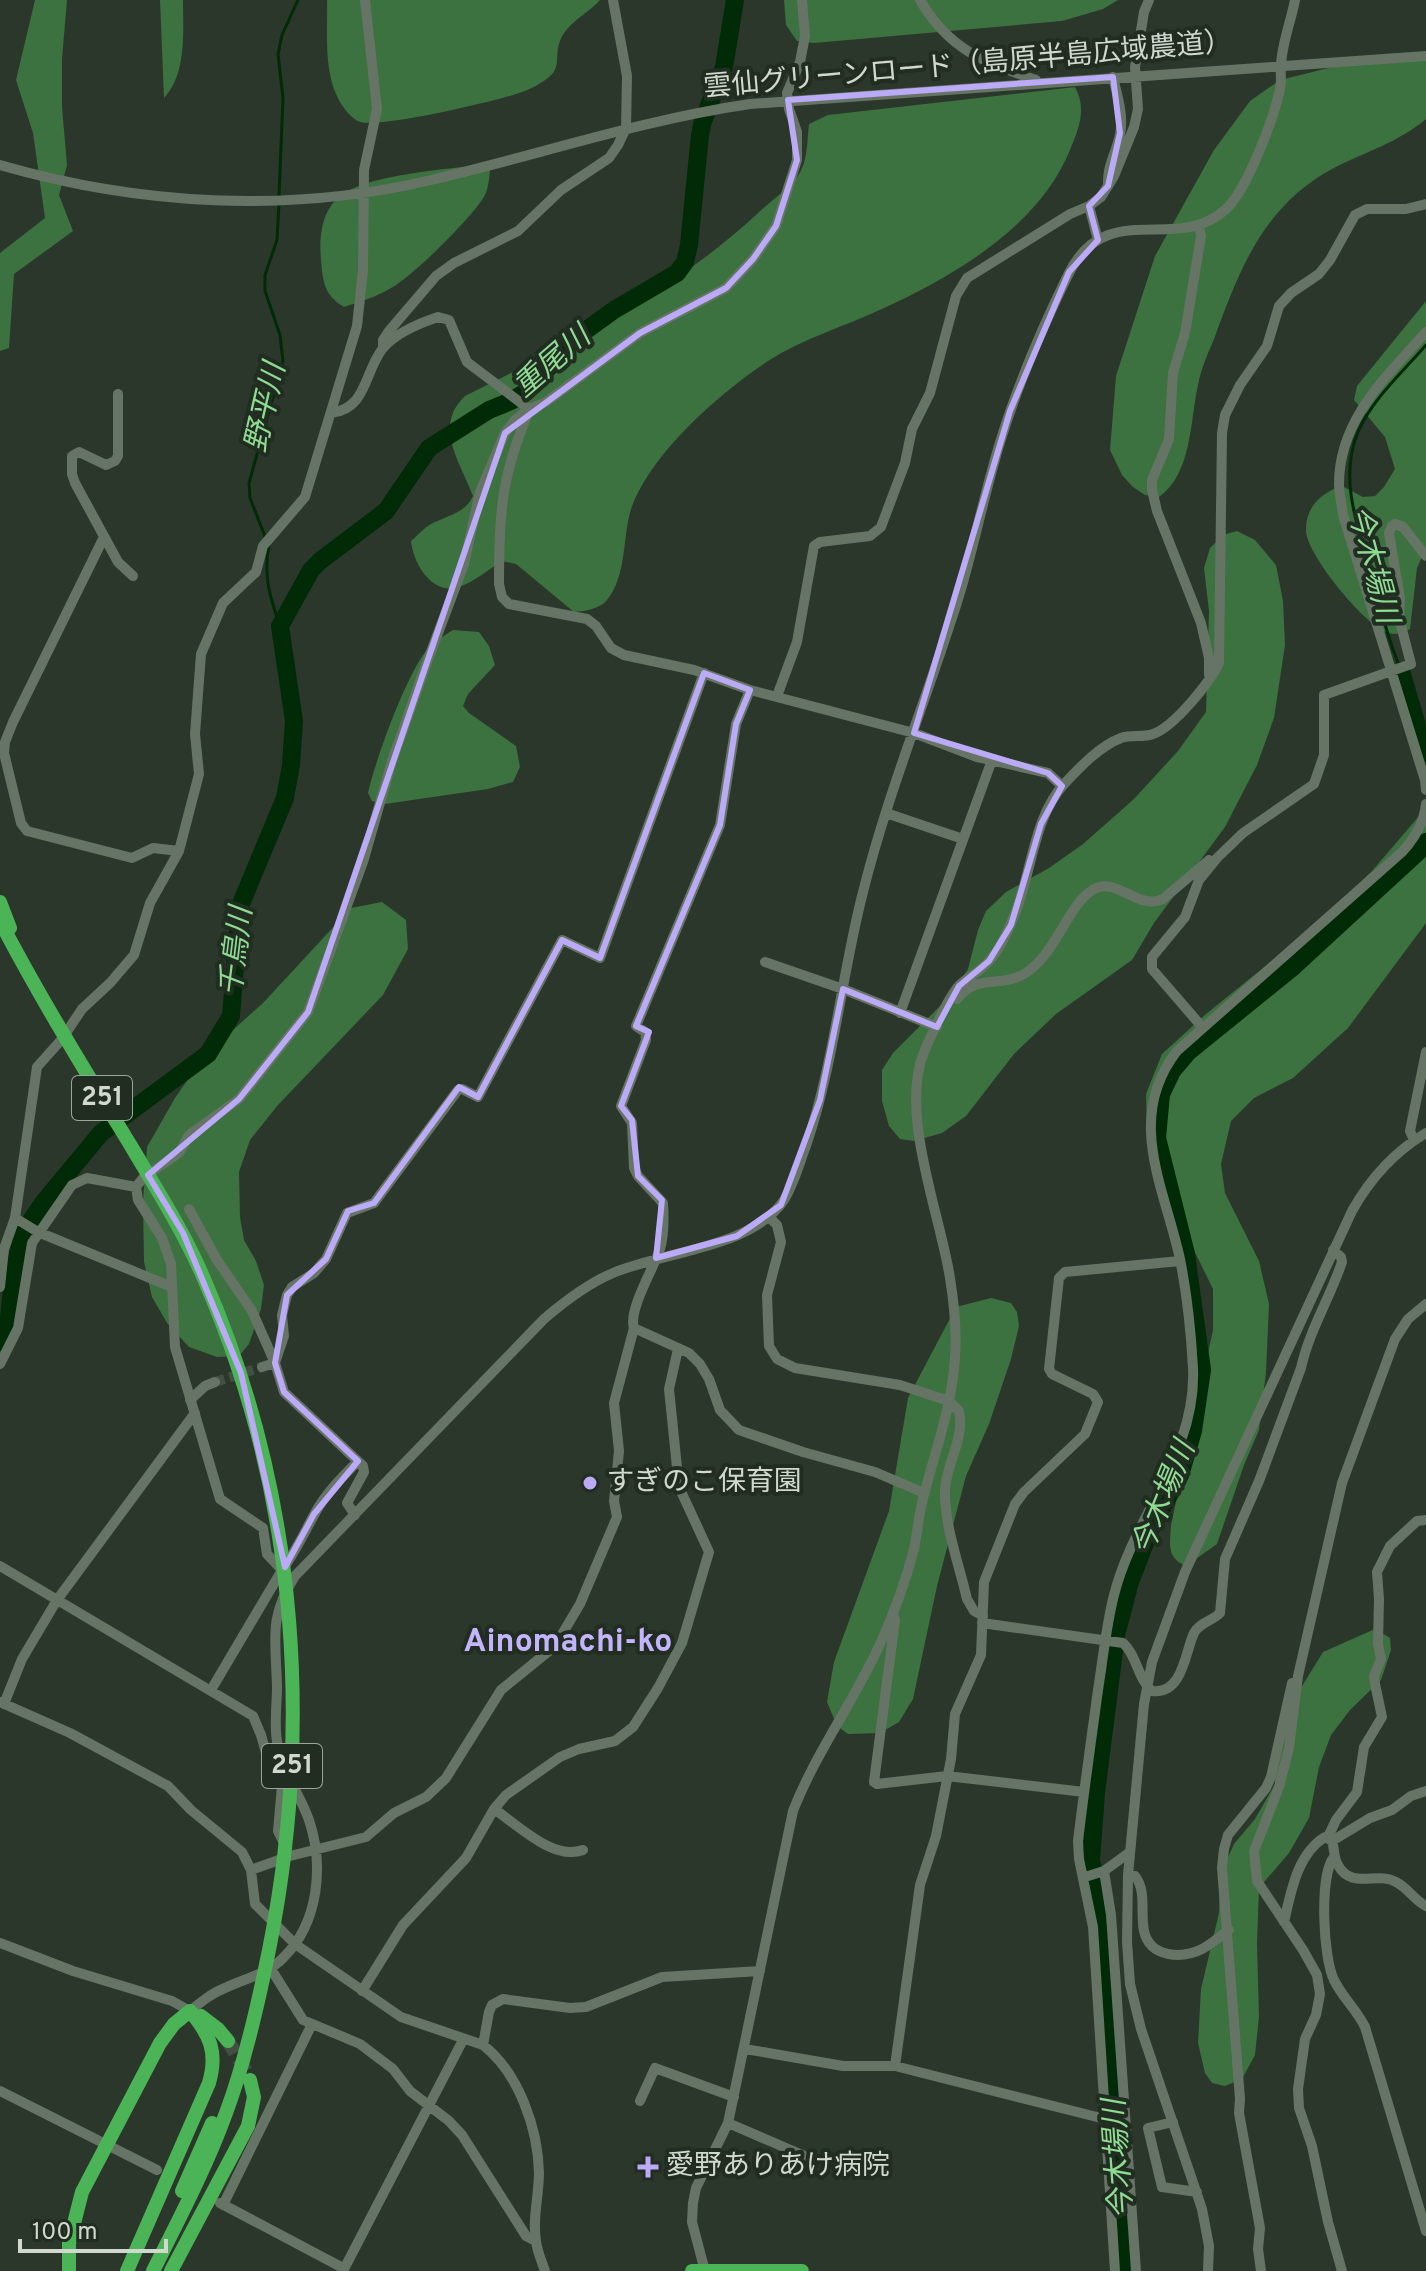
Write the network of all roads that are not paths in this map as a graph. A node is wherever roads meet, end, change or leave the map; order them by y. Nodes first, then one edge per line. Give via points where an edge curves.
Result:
1 (365, 0) edge
2 (613, 0) edge
3 (802, 0) edge
4 (920, 0) edge
5 (1149, 0) edge
6 (1295, 0) edge
7 (1426, 56) edge
8 (1281, 65) junction
9 (1113, 77) junction
10 (1043, 83) junction
11 (626, 128) junction
12 (0, 165) edge
13 (1108, 186) junction
14 (360, 193) junction
15 (1426, 204) edge
16 (1089, 206) junction
17 (1199, 225) junction
18 (1098, 240) junction
19 (1426, 332) edge
20 (383, 348) junction
21 (118, 394) dead end
22 (529, 409) junction
23 (331, 413) junction
24 (104, 537) junction
25 (1426, 556) edge
26 (133, 576) dead end
27 (1392, 671) junction
28 (704, 673) junction
29 (1209, 675) junction
30 (750, 690) junction
31 (777, 696) junction
32 (914, 733) junction
33 (992, 760) junction
34 (1062, 786) junction
35 (1426, 790) edge
36 (1426, 804) edge
37 (886, 813) junction
38 (963, 839) junction
39 (179, 851) junction
40 (1217, 858) junction
41 (0, 902) edge
42 (0, 921) edge
43 (765, 962) dead end
44 (27, 969) junction
45 (843, 989) junction
46 (949, 1003) junction
47 (900, 1013) junction
48 (937, 1027) junction
49 (1203, 1028) junction
50 (1426, 1052) edge
51 (1426, 1133) edge
52 (1414, 1140) junction
53 (136, 1187) junction
54 (189, 1209) dead end
55 (770, 1218) junction
56 (17, 1219) junction
57 (36, 1231) junction
58 (1333, 1250) junction
59 (656, 1258) junction
60 (1180, 1261) junction
61 (0, 1287) edge
62 (172, 1287) junction
63 (1426, 1304) edge
64 (634, 1328) junction
65 (678, 1349) junction
66 (275, 1363) junction
67 (0, 1364) edge
68 (262, 1367) tunnel mouth
69 (215, 1382) tunnel mouth
70 (190, 1400) junction
71 (949, 1401) junction
72 (195, 1413) junction
73 (358, 1461) junction
74 (924, 1493) junction
75 (355, 1515) junction
76 (1426, 1520) edge
77 (0, 1566) edge
78 (282, 1570) junction
79 (57, 1600) junction
80 (892, 1613) junction
81 (982, 1619) junction
82 (1112, 1641) junction
83 (1298, 1676) junction
84 (1147, 1687) junction
85 (211, 1690) junction
86 (2, 1703) edge
87 (947, 1776) junction
88 (1426, 1791) edge
89 (1084, 1792) junction
90 (494, 1809) junction
91 (1330, 1839) junction
92 (316, 1850) junction
93 (583, 1850) dead end
94 (1130, 1852) junction
95 (290, 1856) junction
96 (1334, 1857) junction
97 (251, 1870) junction
98 (1094, 1874) junction
99 (1128, 1875) junction
100 (1426, 1906) edge
101 (1284, 1922) junction
102 (1229, 1930) junction
103 (0, 1943) edge
104 (295, 1944) junction
105 (271, 1969) junction
106 (760, 1971) junction
107 (362, 1991) junction
108 (190, 2011) junction
109 (312, 2024) junction
110 (463, 2040) junction
111 (228, 2041) tunnel mouth
112 (483, 2045) junction
113 (745, 2049) junction
114 (895, 2066) junction
115 (238, 2081) junction
116 (0, 2091) edge
117 (734, 2097) junction
118 (640, 2101) dead end
119 (427, 2105) junction
120 (1123, 2118) junction
121 (1107, 2119) junction
122 (1173, 2122) junction
123 (728, 2123) junction
124 (105, 2146) junction
125 (814, 2160) dead end
126 (157, 2170) dead end
127 (1197, 2192) junction
128 (1426, 2231) edge
129 (536, 2241) junction
130 (128, 2267) edge
131 (149, 2269) edge
132 (343, 2270) edge
133 (69, 2271) edge
134 (171, 2271) edge
135 (545, 2271) edge
136 (692, 2271) edge
137 (705, 2271) edge
138 (721, 2271) edge
139 (802, 2271) edge
140 (1115, 2271) edge
141 (1136, 2271) edge
142 (1208, 2271) edge
143 (1261, 2271) edge
144 (1342, 2271) edge

1 - 14 street via 377,109
2 - 11 street via 627,76
3 - 22 street via 805,36 787,93 797,132 797,160 769,237 726,288 640,333
4 - 10 street via 957,46 981,61
5 - 13 street via 1135,67 1138,109
6 - 8 street
7 - 8 street, 雲仙グリーンロード（島原半島広域農道）
8 - 9 street, 雲仙グリーンロード（島原半島広域農道）
8 - 17 street via 1279,93 1249,177 1228,208
9 - 10 street, 雲仙グリーンロード（島原半島広域農道）
9 - 13 street via 1121,114
10 - 11 street, 雲仙グリーンロード（島原半島広域農道） via 750,104
11 - 14 street, 雲仙グリーンロード（島原半島広域農道） via 429,181
11 - 20 street via 609,158 561,190 518,231 436,276 389,331
12 - 14 street, 雲仙グリーンロード（島原半島広域農道） via 131,195 273,200
13 - 16 street
14 - 23 street via 363,270 357,326
15 - 29 street via 1367,209 1355,215 1319,274 1279,306 1267,346 1225,415 1219,663
16 - 18 street
16 - 31 street via 960,286 930,393 912,429 881,527 870,536 814,546 797,642
17 - 18 street via 1126,230
17 - 29 street via 1190,312 1173,373 1169,439 1152,490 1201,623
18 - 32 street via 1069,272 1010,411
19 - 27 street via 1354,419 1339,484 1343,515
20 - 22 street via 443,317 455,330 467,362
20 - 23 street via 352,406
21 - 24 street via 118,456 106,465 79,452 70,463
22 - 28 street via 501,503 502,597 509,604 547,614 587,619 611,648 624,655
22 - 53 street via 505,433 480,492 464,564 308,1012 239,1099 189,1135 179,1153
23 - 39 street via 305,497 267,542 256,572 223,603 201,654 195,734 199,774
24 - 26 street
24 - 39 street via 13,722 4,753 27,831 132,858 153,848
25 - 27 street via 1403,527 1392,526 1399,618 1411,664
27 - 35 street
27 - 40 street via 1324,695 1324,755 1314,784 1243,833
28 - 30 street
28 - 66 street via 600,958 562,940 478,1097 456,1091 374,1203 347,1213 326,1259 292,1287
29 - 34 street via 1190,705 1162,730 1117,739
30 - 31 street
30 - 59 street via 736,724 720,825 636,1026 646,1040 621,1106 632,1123 634,1168 663,1203
31 - 32 street
32 - 33 street
32 - 37 street
33 - 34 street via 1048,773
33 - 38 street
34 - 46 street via 1041,824 1011,925 989,961 959,986
36 - 49 street via 1421,826 1402,852
37 - 38 street
37 - 45 street via 853,930
38 - 47 street
39 - 56 street via 150,903 134,955 37,1067
40 - 46 street via 1156,902 1097,888 1077,905 1042,961 1021,976 974,984
40 - 49 street via 1199,880 1185,917 1150,961
41 - 44 highway
42 - 44 highway
43 - 45 street
44 - 115 highway, 251 via 183,1233 204,1278 241,1373 280,1533 293,1665 291,1801 284,1871
45 - 47 street
45 - 55 street via 833,1051 809,1137 789,1192
46 - 48 street
47 - 48 street
48 - 71 street via 923,1054 916,1096 950,1278 955,1357
49 - 60 street via 1168,1063 1152,1097 1151,1142
50 - 52 street via 1410,1131
51 - 52 street
52 - 58 street via 1366,1186
53 - 57 street via 77,1180
53 - 62 street via 168,1252
54 - 66 street via 252,1311
55 - 59 street via 737,1236
55 - 71 street via 781,1242 767,1295 769,1346 777,1359 795,1368 900,1385
56 - 57 street
56 - 61 street via 4,1249
57 - 62 street
57 - 67 street via 18,1328
58 - 84 street via 1185,1572
58 - 84 street via 1342,1262 1225,1559 1220,1613 1197,1628 1177,1680 1160,1692
59 - 64 street via 634,1308
59 - 75 street via 611,1274 544,1319
60 - 81 street via 1065,1272 1059,1278 1049,1369 1098,1402 1085,1434 1015,1504 984,1582
60 - 82 street via 1193,1369 1186,1427 1133,1539 1114,1594
62 - 70 street via 175,1347
63 - 83 street via 1395,1339 1342,1483
64 - 65 street
64 - 92 street via 614,1403 617,1517 580,1604 555,1646 501,1690 446,1778 426,1797 394,1813 366,1837
65 - 74 street via 700,1364 720,1410 739,1430 875,1472
65 - 90 street via 669,1389 679,1487 709,1552 682,1643 623,1737 560,1757
66 - 68 street
66 - 73 street via 291,1400
69 - 70 street
70 - 72 street
71 - 74 street
71 - 81 street via 961,1419 947,1476 947,1514 967,1599
72 - 78 street via 220,1499 263,1528 267,1554
72 - 79 street
73 - 75 street via 364,1472 347,1503
73 - 78 street via 314,1514
74 - 80 street via 914,1547
75 - 92 street via 295,1576 282,1596 274,1633 277,1741
76 - 91 street via 1399,1536 1379,1564 1381,1659 1374,1676 1382,1717 1364,1747 1357,1792 1336,1820
77 - 79 street
78 - 85 street
79 - 85 street
79 - 86 street
80 - 87 street via 874,1782
80 - 106 street via 793,1811
81 - 82 street
81 - 87 street via 981,1655 955,1714
82 - 84 street via 1127,1646
82 - 89 street
83 - 101 street via 1289,1748 1254,1851 1257,1881
83 - 102 street via 1290,1687 1271,1777 1228,1835 1224,1849
84 - 94 street
85 - 95 street via 248,1712 258,1725 282,1786 278,1831
86 - 97 street via 168,1786 242,1852
87 - 89 street
87 - 114 street via 920,1885
88 - 91 street
89 - 98 street via 1078,1851
90 - 93 street via 562,1853
90 - 107 street via 466,1858 403,1925
91 - 96 street
91 - 101 street via 1318,1842 1296,1874
92 - 95 street
92 - 104 street via 314,1899
94 - 98 street
94 - 99 street
95 - 97 street
96 - 100 street via 1349,1877 1388,1878
96 - 128 street via 1326,1886 1329,1965 1365,2027
97 - 104 street via 255,1904
98 - 120 street via 1111,1915
98 - 121 street
99 - 102 street via 1141,1886 1144,1933 1155,1950 1193,1952
99 - 122 street via 1130,1984
101 - 144 street via 1317,1975 1320,1994 1305,2039 1299,2108
102 - 143 street via 1239,2113 1260,2228
103 - 108 street
104 - 105 street
104 - 107 street
105 - 108 street via 223,1988
105 - 109 street via 303,2020
106 - 112 street via 662,1977 586,2007 503,1999 492,2005
106 - 113 street
107 - 110 street via 401,2017
108 - 111 highway via 207,2019
108 - 124 highway via 160,2043
108 - 130 highway via 211,2040 213,2067
109 - 119 street via 360,2044
109 - 132 street via 220,2203
110 - 112 street
110 - 119 street
112 - 129 street via 508,2073 535,2142
113 - 114 street via 843,2066
113 - 117 street
114 - 121 street
115 - 131 highway, 251 via 207,2163
115 - 134 highway via 254,2097 248,2126
116 - 124 street
117 - 118 street via 655,2068
117 - 123 street
119 - 129 street via 462,2135 526,2236
119 - 132 street
120 - 121 street
120 - 141 street
121 - 140 street
122 - 127 street
122 - 127 street via 1148,2128 1162,2187
123 - 125 street
123 - 137 street via 693,2203 692,2222
124 - 126 street
124 - 133 highway via 74,2216
127 - 142 street via 1209,2246
129 - 135 street
136 - 137 highway
137 - 138 highway
138 - 139 highway

